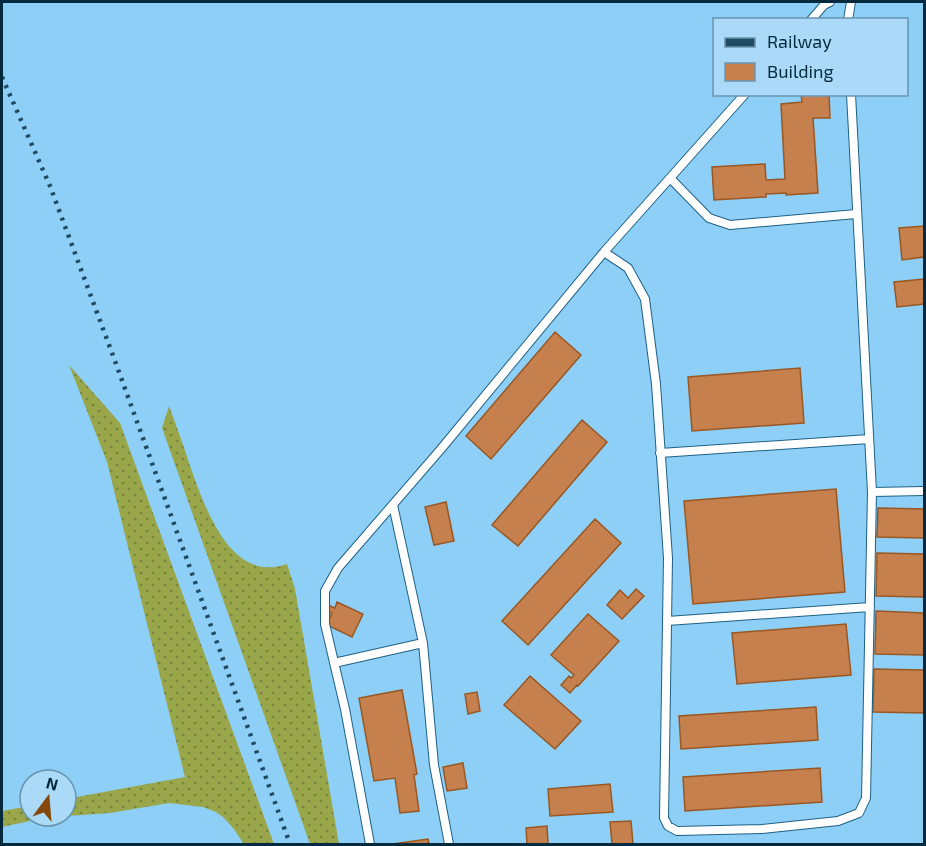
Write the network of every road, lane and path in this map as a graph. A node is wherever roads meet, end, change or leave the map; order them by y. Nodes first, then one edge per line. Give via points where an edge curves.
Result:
1 (830, 2) edge
2 (851, 2) edge
3 (813, 18) edge
4 (848, 18) edge
5 (743, 96) edge
6 (851, 96) edge
7 (670, 178) junction
8 (856, 214) junction
9 (604, 252) junction
10 (870, 439) junction
11 (660, 453) junction
12 (924, 491) edge
13 (872, 492) junction
14 (393, 505) junction
15 (870, 607) junction
16 (667, 621) junction
17 (423, 643) junction
18 (334, 663) junction
19 (370, 844) edge
20 (449, 844) edge

1 - 3 lane
2 - 4 lane
5 - 7 lane
6 - 8 lane
7 - 8 lane via 709,218 730,225
7 - 9 lane
8 - 10 lane
9 - 11 lane via 628,268 645,299
9 - 14 lane
10 - 11 lane
10 - 13 lane
11 - 16 lane via 668,558
12 - 13 lane
13 - 15 lane
14 - 17 lane
14 - 18 lane via 338,568 326,591 325,624
15 - 16 lane
15 - 16 lane via 866,798 859,813 838,821 762,829 677,831 664,818
17 - 18 lane
17 - 20 lane via 434,765
18 - 19 lane

